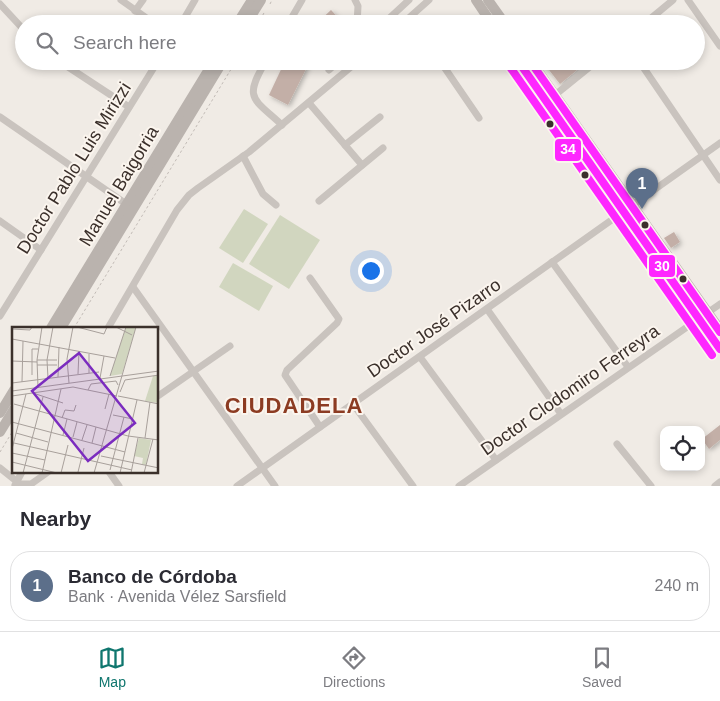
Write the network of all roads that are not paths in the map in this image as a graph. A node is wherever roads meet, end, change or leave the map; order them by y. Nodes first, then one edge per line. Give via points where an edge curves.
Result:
1 (121, 0) edge
2 (143, 0) edge
3 (195, 0) edge
4 (252, 0) edge
5 (261, 0) edge
6 (302, 0) edge
7 (355, 0) edge
8 (409, 0) edge
9 (429, 0) edge
10 (476, 0) edge
11 (488, 0) edge
12 (673, 0) edge
13 (688, 0) edge
14 (0, 4) edge
15 (136, 10) junction
16 (143, 15) edge
17 (186, 15) edge
18 (243, 15) edge
19 (252, 15) edge
20 (293, 15) edge
21 (358, 15) edge
22 (393, 15) edge
23 (411, 15) edge
24 (486, 15) edge
25 (499, 15) edge
26 (655, 15) edge
27 (698, 15) edge
28 (15, 20) edge
29 (705, 24) edge
30 (720, 46) edge
31 (73, 70) edge
32 (152, 70) edge
33 (209, 70) edge
34 (217, 70) edge
35 (261, 70) edge
36 (348, 70) edge
37 (446, 70) edge
38 (525, 70) edge
39 (537, 70) edge
40 (586, 70) edge
41 (645, 70) edge
42 (555, 95) junction
43 (309, 103) junction
44 (129, 107) junction
45 (0, 117) edge
46 (380, 117) dead end
47 (479, 118) dead end
48 (282, 125) junction
49 (720, 143) edge
50 (345, 145) junction
51 (383, 148) dead end
52 (243, 156) junction
53 (702, 156) junction
54 (362, 166) junction
55 (86, 177) junction
56 (720, 180) edge
57 (319, 200) dead end
58 (276, 205) dead end
59 (130, 206) junction
60 (628, 209) junction
61 (0, 221) edge
62 (41, 250) junction
63 (552, 262) junction
64 (310, 278) dead end
65 (132, 288) junction
66 (720, 304) edge
67 (487, 309) junction
68 (0, 316) edge
69 (703, 316) junction
70 (52, 327) edge
71 (63, 327) edge
72 (109, 327) edge
73 (720, 330) edge
74 (230, 346) dead end
75 (720, 349) edge
76 (420, 357) junction
77 (628, 367) junction
78 (192, 372) junction
79 (159, 395) edge
80 (12, 397) edge
81 (353, 404) junction
82 (561, 414) junction
83 (5, 420) edge
84 (320, 427) junction
85 (0, 432) edge
86 (618, 444) dead end
87 (496, 460) junction
88 (0, 468) edge
89 (263, 468) junction
90 (21, 473) edge
91 (47, 473) edge
92 (110, 473) edge
93 (720, 482) edge
94 (15, 484) edge
95 (119, 486) edge
96 (237, 486) edge
97 (276, 486) edge
98 (413, 486) edge
99 (459, 486) edge
100 (652, 486) edge
101 (715, 486) edge

1 - 15 street
2 - 15 street
3 - 17 street
4 - 18 main road
5 - 19 main road
6 - 20 street
7 - 21 street
8 - 22 street
9 - 23 street
10 - 24 main road
11 - 25 main road
12 - 26 street
13 - 27 street
14 - 28 street
15 - 16 street
29 - 30 street
31 - 44 street
32 - 44 street, Doctor Pablo Luis Mirizzi
33 - 59 main road, Manuel Baigorria
34 - 59 main road, Manuel Baigorria
35 - 48 street via 253,84 253,94 257,102
36 - 43 street
37 - 47 street
38 - 60 main road
39 - 42 main road
40 - 42 street
41 - 53 street
42 - 60 main road
43 - 48 street
43 - 50 street
44 - 55 street, Doctor Pablo Luis Mirizzi
45 - 55 street
46 - 50 street
48 - 52 street
49 - 53 street, Doctor José Pizarro
50 - 54 street
51 - 54 street
52 - 58 street via 264,194
52 - 65 street via 189,195
53 - 56 street
53 - 60 street, Doctor José Pizarro
54 - 57 street
55 - 59 street
55 - 62 street, Doctor Pablo Luis Mirizzi
59 - 70 main road, Manuel Baigorria
59 - 71 main road, Manuel Baigorria
60 - 63 street, Doctor José Pizarro
60 - 69 main road
61 - 62 street
62 - 68 street, Doctor Pablo Luis Mirizzi
63 - 67 street, Doctor José Pizarro
63 - 77 street
64 - 84 street via 339,318 285,375
65 - 72 street
65 - 78 street
66 - 69 street, Doctor Clodomiro Ferreyra
67 - 76 street, Doctor José Pizarro
67 - 82 street
69 - 73 main road
69 - 75 main road
69 - 77 street, Doctor Clodomiro Ferreyra
74 - 78 street
76 - 81 street, Doctor José Pizarro
76 - 87 street
77 - 82 street, Doctor Clodomiro Ferreyra
78 - 79 street
78 - 89 street
80 - 83 main road
81 - 84 street, Doctor José Pizarro
81 - 98 street
82 - 87 street, Doctor Clodomiro Ferreyra
83 - 85 main road
84 - 89 street, Doctor José Pizarro
86 - 100 street
87 - 99 street, Doctor Clodomiro Ferreyra
88 - 94 street
89 - 96 street, Doctor José Pizarro
89 - 97 street
90 - 94 street
91 - 94 street via 31,484
92 - 95 street
93 - 101 street

